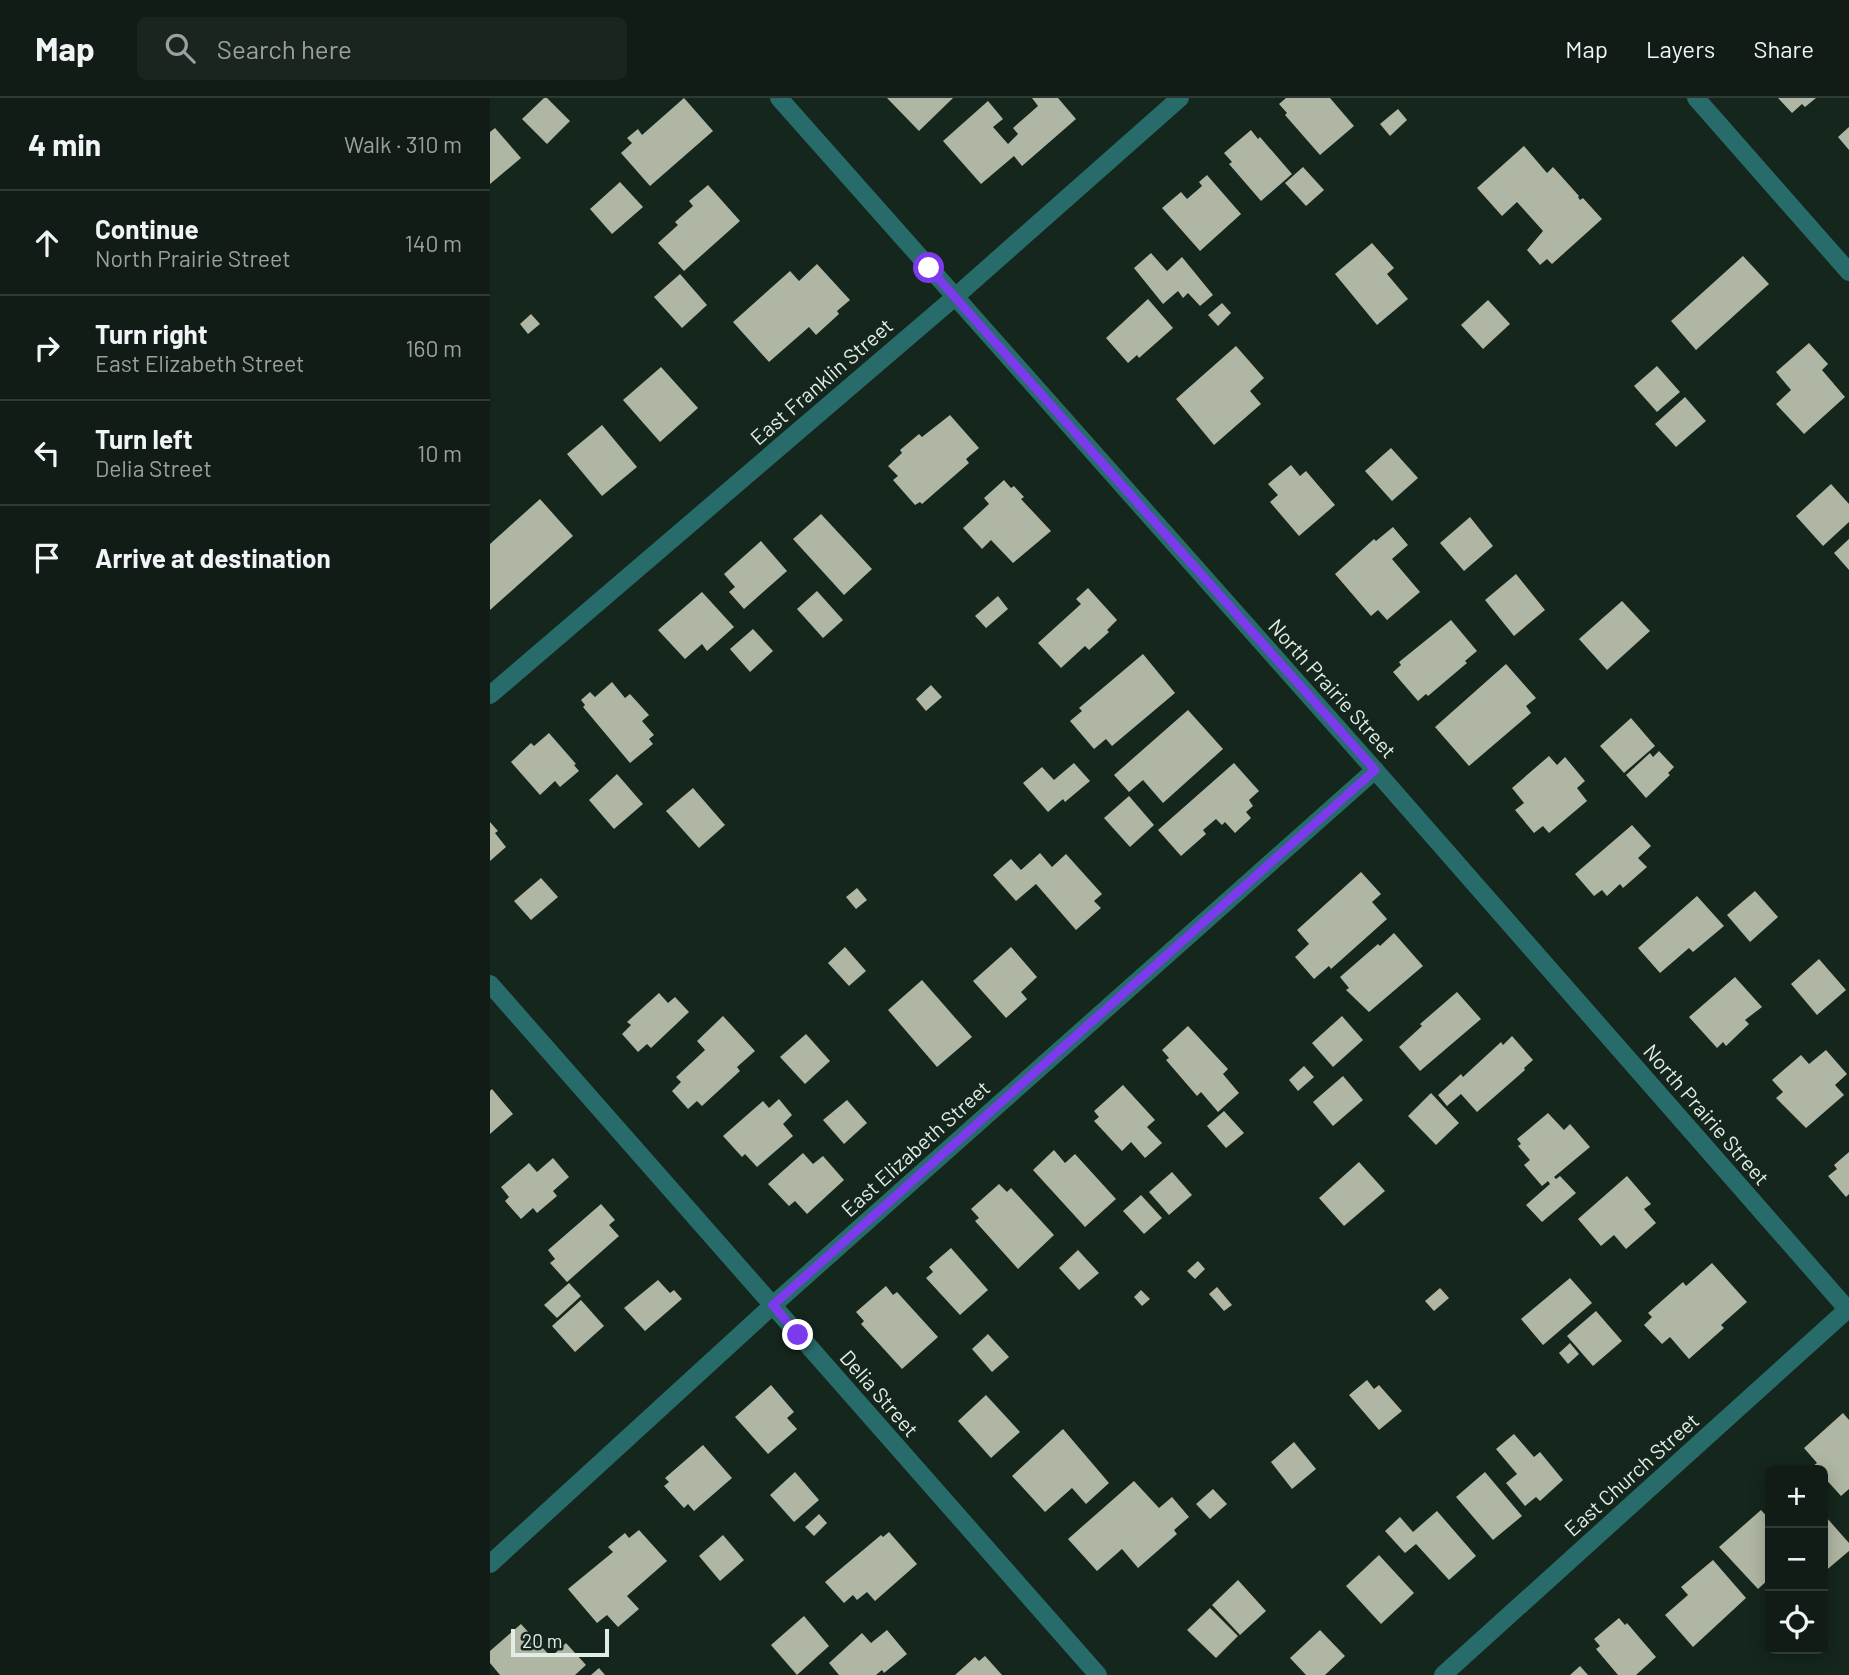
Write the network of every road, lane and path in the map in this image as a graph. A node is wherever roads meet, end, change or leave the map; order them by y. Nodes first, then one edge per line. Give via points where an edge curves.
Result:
1 (779, 98) edge
2 (1180, 98) edge
3 (1696, 98) edge
4 (1849, 272) edge
5 (955, 297) junction
6 (490, 695) edge
7 (1375, 770) junction
8 (490, 984) edge
9 (773, 1305) junction
10 (1848, 1309) edge
11 (490, 1564) edge
12 (1098, 1675) edge
13 (1443, 1675) edge

1 - 5 street, North Prairie Street
2 - 5 street, East Franklin Street
3 - 4 street
5 - 6 street, East Franklin Street
5 - 7 street, North Prairie Street
7 - 9 street, East Elizabeth Street
7 - 10 street, North Prairie Street
8 - 9 street, Delia Street
9 - 11 street, East Elizabeth Street
9 - 12 street, Delia Street
10 - 13 street, East Church Street

